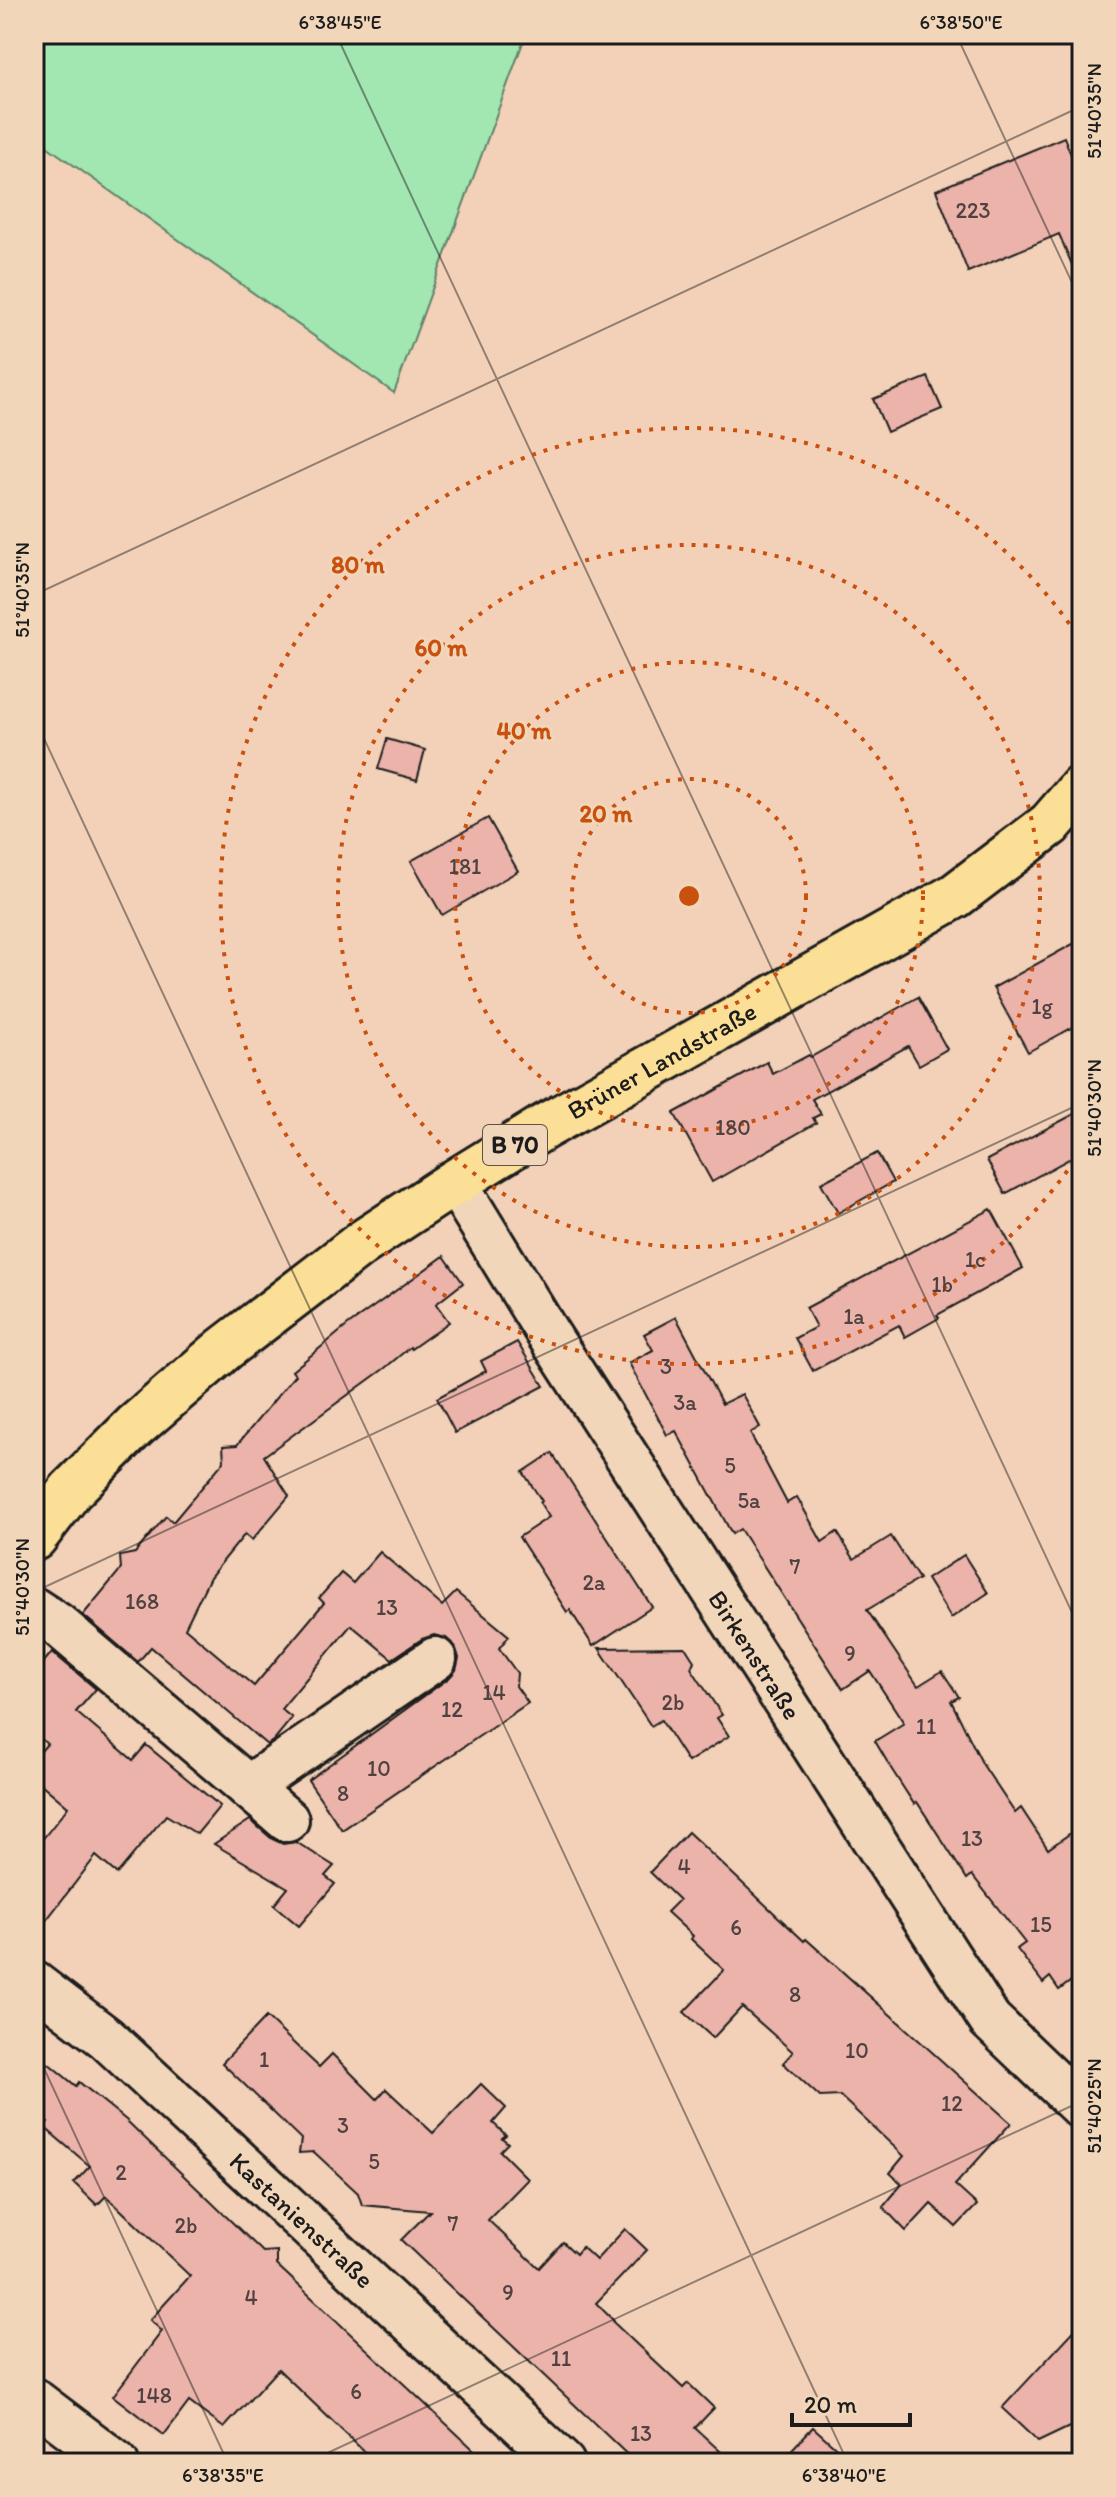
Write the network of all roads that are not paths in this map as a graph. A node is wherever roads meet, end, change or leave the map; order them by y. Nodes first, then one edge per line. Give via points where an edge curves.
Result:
1 (1082, 787) edge
2 (455, 1182) junction
3 (34, 1538) edge
4 (34, 1609) edge
5 (435, 1659) dead end
6 (248, 1787) junction
7 (287, 1820) dead end
8 (34, 1983) edge
9 (1082, 2108) edge
10 (34, 2400) edge
11 (117, 2463) edge
12 (563, 2463) edge

1 - 2 main road, Brüner Landstraße / B 70 via 1050,824 955,896
2 - 3 main road, Brüner Landstraße / B 70 via 362,1243 224,1349 135,1426 71,1490
2 - 9 street, Birkenstraße via 990,2020
4 - 6 street
5 - 6 street
6 - 7 street
8 - 12 street, Kastanienstraße via 106,2038
10 - 11 street

